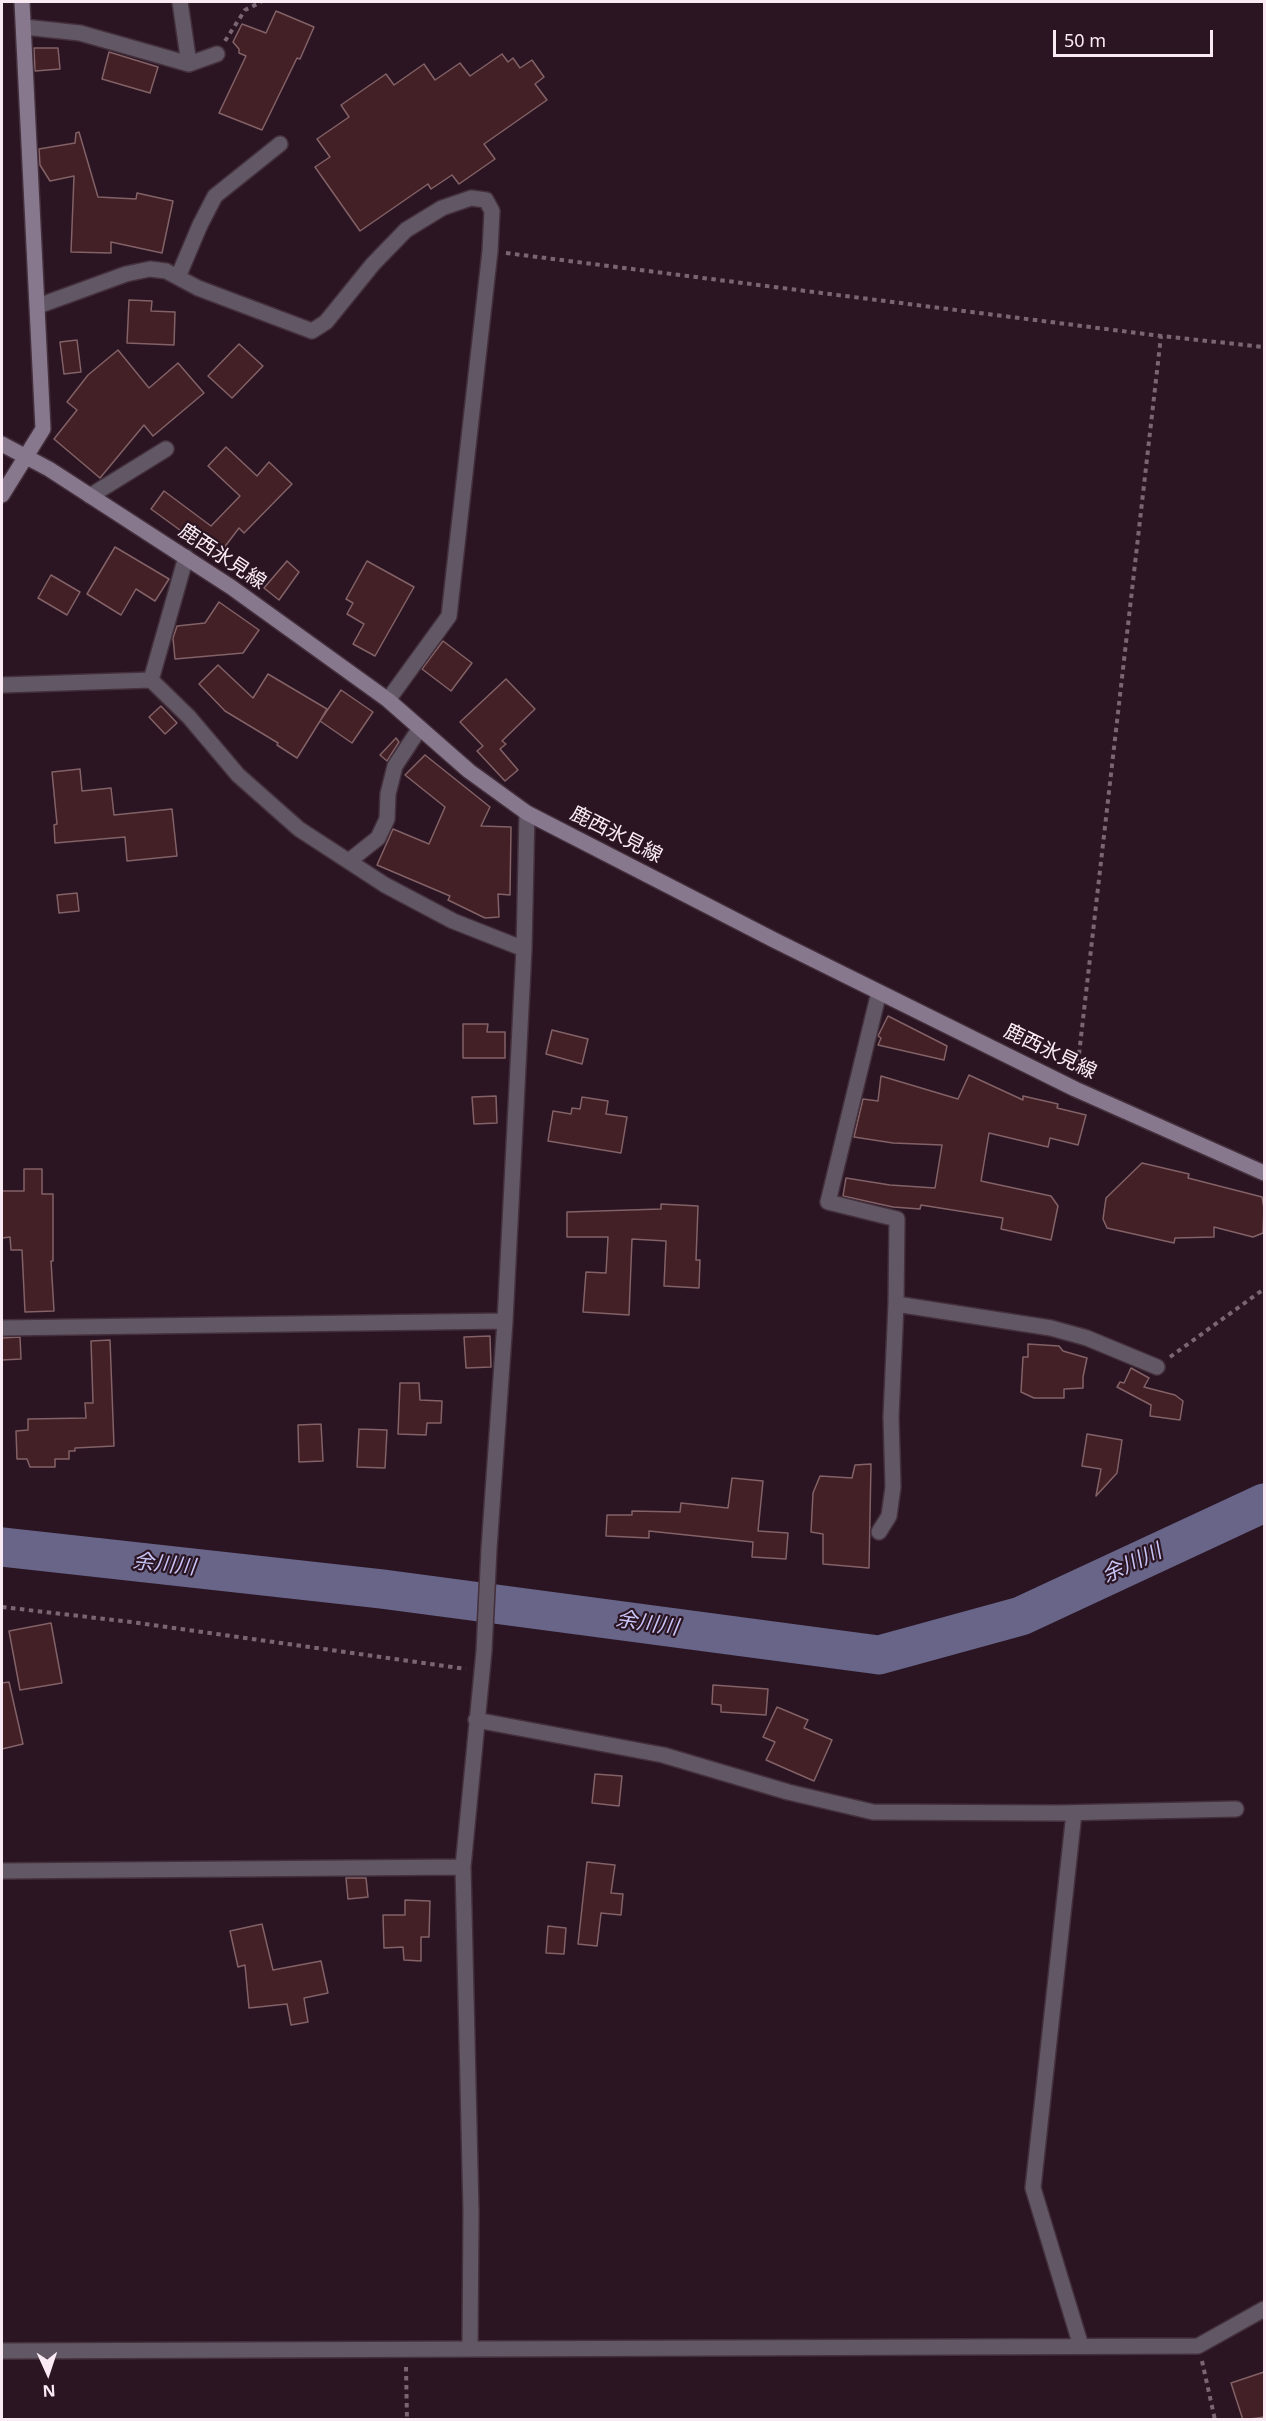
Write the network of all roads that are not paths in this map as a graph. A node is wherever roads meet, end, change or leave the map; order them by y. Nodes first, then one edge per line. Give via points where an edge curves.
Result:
1 (22, 2) edge
2 (180, 2) edge
3 (24, 27) junction
4 (217, 54) road end
5 (189, 64) junction
6 (280, 144) dead end
7 (178, 277) junction
8 (38, 306) junction
9 (2, 444) edge
10 (166, 449) dead end
11 (24, 457) junction
12 (2, 495) edge
13 (90, 495) junction
14 (186, 557) junction
15 (151, 680) junction
16 (2, 685) edge
17 (388, 700) junction
18 (420, 728) junction
19 (527, 813) junction
20 (349, 861) junction
21 (524, 949) junction
22 (879, 992) junction
23 (1264, 1173) edge
24 (896, 1304) junction
25 (505, 1321) junction
26 (2, 1328) edge
27 (1157, 1366) road end
28 (879, 1532) dead end
29 (476, 1720) junction
30 (1236, 1809) dead end
31 (1074, 1813) junction
32 (463, 1867) junction
33 (2, 1871) edge
34 (1264, 2309) edge
35 (1081, 2346) junction
36 (470, 2348) junction
37 (2, 2351) edge

1 - 3 main road
2 - 5 street
3 - 5 street via 80,33
3 - 8 main road
4 - 5 street
6 - 7 street via 215,196
7 - 8 street via 150,269
7 - 17 street via 312,331 326,322 406,230 442,208 471,198 486,200 492,211 449,616
8 - 11 main road via 43,429
9 - 11 main road, 鹿西氷見線
10 - 13 street
11 - 12 main road
11 - 13 main road, 鹿西氷見線
13 - 14 main road, 鹿西氷見線
14 - 15 street
14 - 17 main road, 鹿西氷見線
15 - 16 street
15 - 20 street via 189,717 238,776 299,829
17 - 18 main road, 鹿西氷見線
18 - 19 main road, 鹿西氷見線 via 469,771
18 - 20 street via 395,766 387,819 378,838
19 - 21 street
19 - 22 main road, 鹿西氷見線
20 - 21 street via 453,921
21 - 25 street
22 - 23 main road, 鹿西氷見線 via 1075,1089
22 - 24 street via 828,1202 897,1219
24 - 27 street via 1051,1328
24 - 28 street via 891,1417 893,1487 889,1516
25 - 26 street
25 - 29 street
29 - 31 street via 663,1755 873,1812
29 - 32 street
30 - 31 street
31 - 35 street via 1033,2188
32 - 33 street
32 - 36 street
34 - 35 street via 1198,2346
35 - 36 street
36 - 37 street

